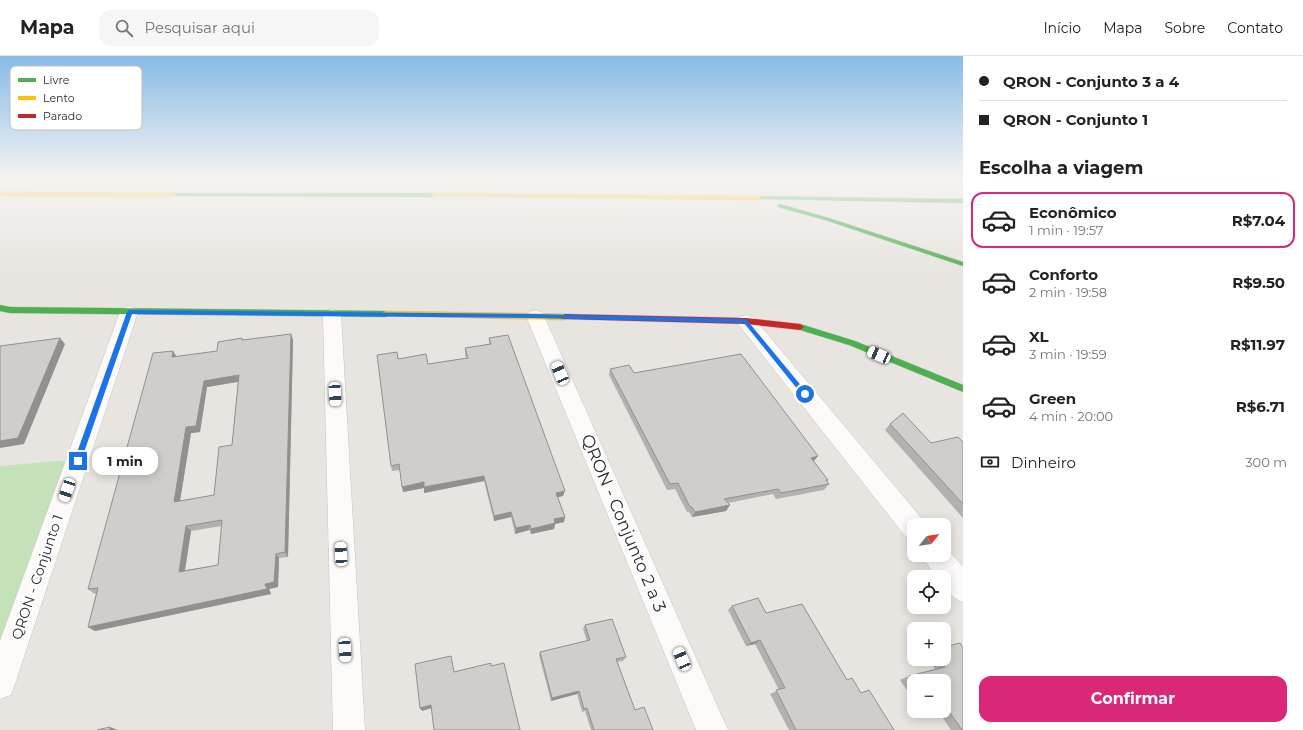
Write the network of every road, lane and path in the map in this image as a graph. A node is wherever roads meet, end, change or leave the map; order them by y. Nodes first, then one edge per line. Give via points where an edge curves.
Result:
1 (795, 210) edge
2 (963, 264) edge
3 (3, 310) edge
4 (129, 312) junction
5 (332, 315) junction
6 (535, 316) junction
7 (746, 321) junction
8 (963, 390) edge
9 (907, 519) edge
10 (942, 562) edge
11 (963, 588) edge
12 (0, 684) edge
13 (349, 730) edge
14 (712, 730) edge

1 - 2 main road
3 - 4 main road
4 - 5 main road
4 - 12 street, QRON - Conjunto 1
5 - 6 main road
5 - 13 street
6 - 7 main road
6 - 14 street, QRON - Conjunto 2 a 3
7 - 8 main road via 806,328 852,343
7 - 9 street
10 - 11 street

